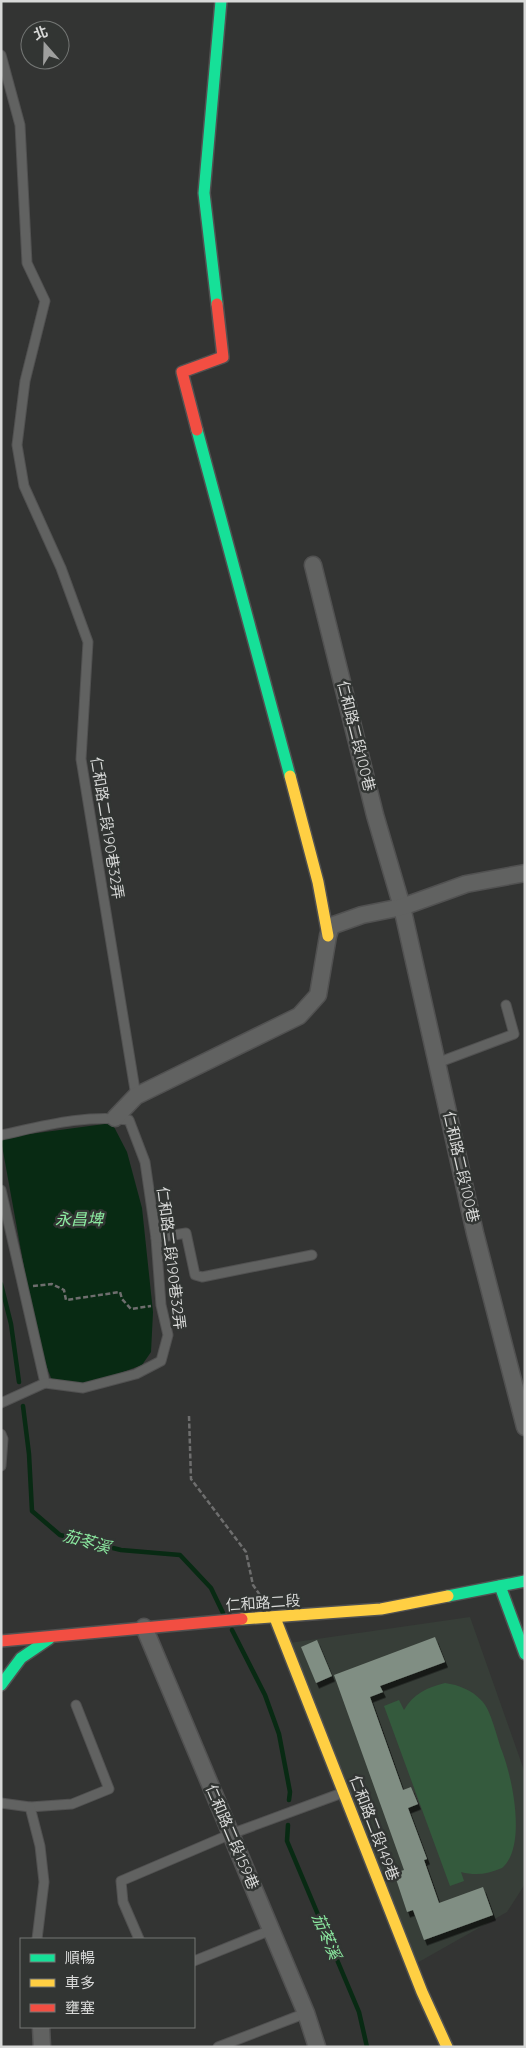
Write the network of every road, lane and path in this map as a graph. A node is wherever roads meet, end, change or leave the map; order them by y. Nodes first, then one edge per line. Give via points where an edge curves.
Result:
1 (221, 1) edge
2 (1, 56) edge
3 (313, 565) dead end
4 (525, 873) edge
5 (402, 907) junction
6 (328, 936) junction
7 (506, 1005) dead end
8 (437, 1063) junction
9 (136, 1096) junction
10 (115, 1118) junction
11 (1, 1135) edge
12 (1, 1190) edge
13 (156, 1238) junction
14 (312, 1255) dead end
15 (24, 1288) junction
16 (161, 1305) junction
17 (45, 1383) junction
18 (1, 1403) edge
19 (189, 1416) dead end
20 (525, 1427) edge
21 (1, 1434) edge
22 (1, 1466) edge
23 (525, 1581) edge
24 (500, 1586) junction
25 (255, 1588) junction
26 (249, 1589) dead end
27 (275, 1618) junction
28 (144, 1627) junction
29 (55, 1636) junction
30 (1, 1641) edge
31 (525, 1654) edge
32 (1, 1685) edge
33 (76, 1705) dead end
34 (344, 1792) junction
35 (1, 1803) edge
36 (30, 1807) junction
37 (231, 1834) junction
38 (271, 1930) junction
39 (37, 1938) edge
40 (139, 1938) edge
41 (195, 1961) edge
42 (306, 2013) junction
43 (41, 2028) edge
44 (42, 2047) edge
45 (218, 2047) edge
46 (317, 2047) edge
47 (448, 2047) edge

1 - 6 street via 204,193 223,357 182,372 318,882
2 - 9 lane, 仁和路二段190巷32弄 via 20,125 27,263 45,301 25,381 17,445 24,486 61,568 88,642 80,759
3 - 5 street, 仁和路二段100巷 via 375,815
4 - 5 street via 466,884
5 - 6 street via 345,920 331,926
5 - 8 street, 仁和路二段100巷
6 - 9 street via 318,995 299,1016
7 - 8 lane via 514,1034
8 - 20 street, 仁和路二段100巷 via 475,1233
9 - 10 street
10 - 11 lane via 62,1122
10 - 13 lane, 仁和路二段190巷32弄 via 129,1120 145,1162
12 - 15 lane
13 - 14 lane via 186,1233 195,1275 202,1278
13 - 16 lane, 仁和路二段190巷32弄
15 - 16 path via 52,1284 64,1290 66,1300 120,1292 132,1309
15 - 17 lane
16 - 17 lane, 仁和路二段190巷32弄 via 168,1335 161,1361 136,1374 82,1388
17 - 18 lane
19 - 25 path via 191,1479 246,1552
21 - 22 lane
23 - 24 street, 仁和路二段
24 - 27 street, 仁和路二段 via 381,1609
24 - 31 street
25 - 26 path
25 - 27 path
27 - 28 street, 仁和路二段
27 - 34 street, 仁和路二段149巷
28 - 29 street, 仁和路二段
28 - 37 street, 仁和路二段159巷
29 - 30 street, 仁和路二段
29 - 32 street via 20,1658
33 - 36 lane via 109,1789 72,1804
34 - 37 lane
34 - 47 street, 仁和路二段149巷 via 422,1992
35 - 36 lane
36 - 39 lane via 40,1846 44,1882
37 - 38 street, 仁和路二段159巷
37 - 40 lane via 120,1881 123,1902
38 - 41 lane
38 - 42 street, 仁和路二段159巷
42 - 45 lane
42 - 46 street, 仁和路二段159巷
43 - 44 street

